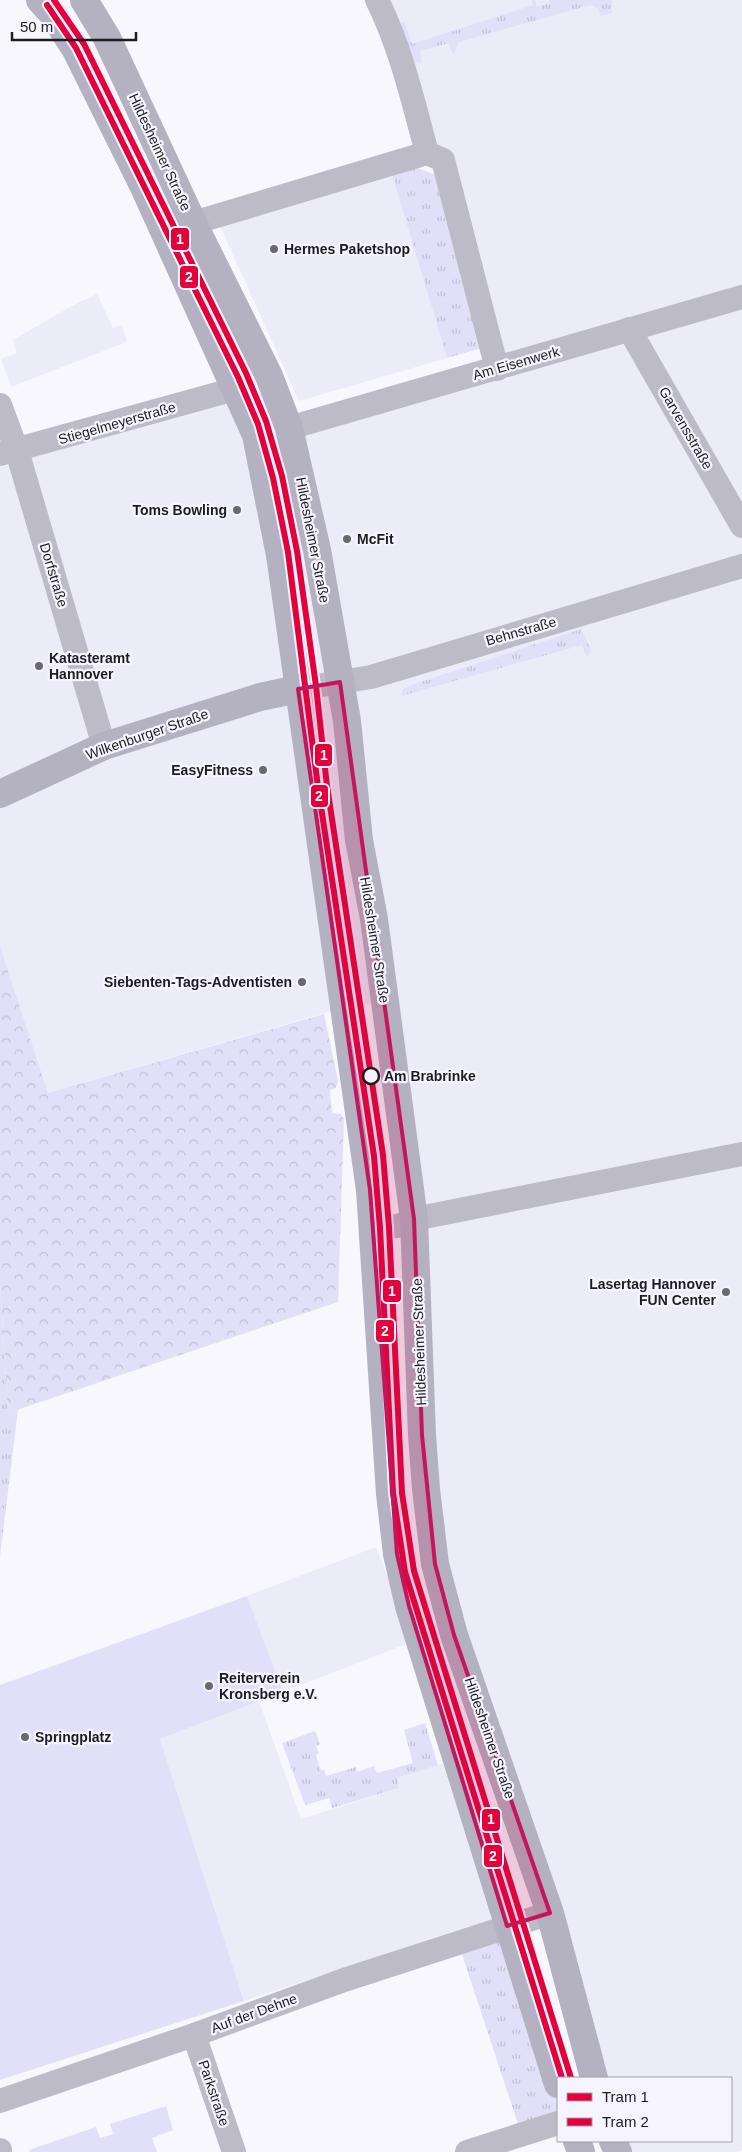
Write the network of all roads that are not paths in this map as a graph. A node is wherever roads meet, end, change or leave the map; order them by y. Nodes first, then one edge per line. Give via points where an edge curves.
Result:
1 (40, 0) edge
2 (84, 0) edge
3 (377, 0) edge
4 (426, 153) junction
5 (193, 223) junction
6 (742, 297) edge
7 (629, 329) junction
8 (497, 369) junction
9 (235, 390) junction
10 (0, 406) edge
11 (289, 428) junction
12 (9, 452) edge
13 (742, 526) edge
14 (742, 566) edge
15 (340, 682) junction
16 (298, 689) junction
17 (104, 746) junction
18 (0, 794) edge
19 (742, 1154) edge
20 (414, 1220) junction
21 (373, 1228) junction
22 (550, 1913) junction
23 (507, 1926) junction
24 (194, 2035) junction
25 (594, 2077) edge
26 (557, 2081) edge
27 (0, 2101) edge
28 (557, 2123) edge
29 (234, 2152) edge
30 (467, 2152) edge

1 - 9 main road via 52,12 76,50 144,187
2 - 5 main road, Hildesheimer Straße via 107,38
3 - 4 street via 403,66
4 - 5 street
4 - 8 street via 444,160
5 - 11 main road, Hildesheimer Straße via 269,376
6 - 7 street, Am Eisenwerk
7 - 8 street, Am Eisenwerk
7 - 13 street, Garvensstraße
8 - 11 street, Am Eisenwerk
9 - 12 street, Stiegelmeyerstraße
9 - 16 main road via 256,435 280,555
10 - 12 street, Dorfstraße
11 - 15 main road, Hildesheimer Straße via 317,550
12 - 17 street, Dorfstraße
14 - 15 street, Behnstraße via 371,676
15 - 16 street, Behnstraße
15 - 20 main road, Hildesheimer Straße via 359,840 374,920
16 - 17 main road, Wilkenburger Straße via 251,700
16 - 21 main road via 345,1007
17 - 18 main road, Wilkenburger Straße
19 - 20 street
20 - 21 street via 398,1226
20 - 22 main road, Hildesheimer Straße via 422,1435 435,1564 454,1635
21 - 23 main road via 397,1554 409,1606
22 - 23 street
22 - 25 main road, Hildesheimer Straße
23 - 24 street, Auf der Dehne
23 - 26 main road
24 - 27 street, Auf der Dehne
24 - 29 street, Parkstraße
28 - 30 street

